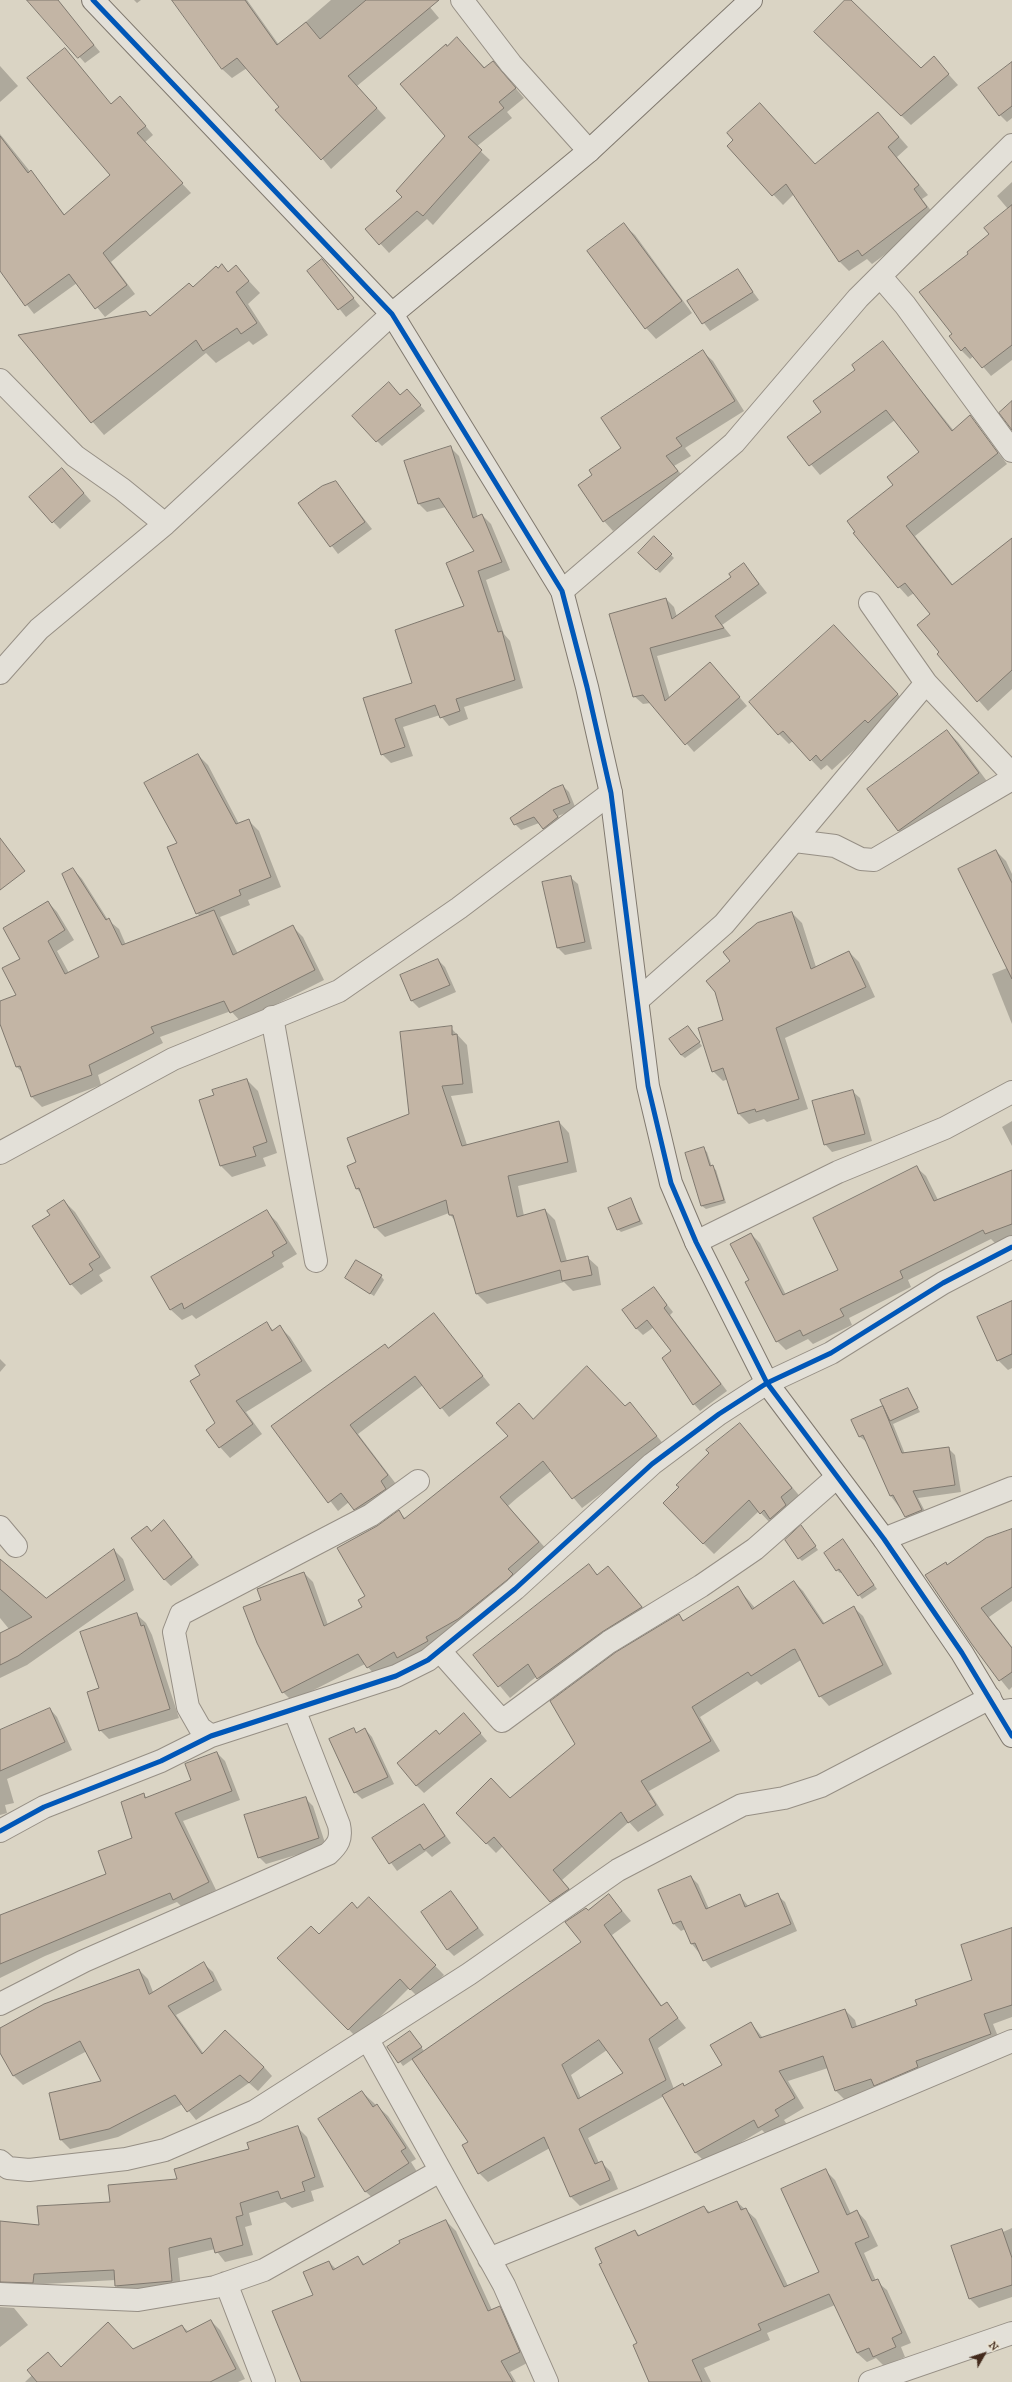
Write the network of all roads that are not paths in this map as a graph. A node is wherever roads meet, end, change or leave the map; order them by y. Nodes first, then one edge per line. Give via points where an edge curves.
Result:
1 (93, 0) edge
2 (462, 0) edge
3 (752, 0) edge
4 (1012, 145) edge
5 (589, 151) junction
6 (881, 277) junction
7 (392, 314) junction
8 (0, 380) edge
9 (1012, 451) edge
10 (164, 524) junction
11 (562, 591) junction
12 (870, 603) dead end
13 (0, 673) edge
14 (926, 683) junction
15 (1012, 774) edge
16 (1012, 779) edge
17 (611, 793) junction
18 (795, 841) junction
19 (639, 999) junction
20 (272, 1017) junction
21 (1012, 1092) edge
22 (0, 1153) edge
23 (696, 1242) junction
24 (1012, 1247) edge
25 (316, 1262) dead end
26 (767, 1383) junction
27 (837, 1477) junction
28 (418, 1481) dead end
29 (1012, 1488) edge
30 (0, 1527) edge
31 (884, 1539) junction
32 (16, 1546) dead end
33 (440, 1651) junction
34 (1000, 1707) edge
35 (294, 1708) junction
36 (211, 1736) junction
37 (1012, 1736) edge
38 (0, 1831) edge
39 (0, 2004) edge
40 (368, 2040) junction
41 (1012, 2041) edge
42 (0, 2161) edge
43 (440, 2171) junction
44 (489, 2259) junction
45 (226, 2283) junction
46 (0, 2294) edge
47 (1012, 2333) edge
48 (264, 2382) edge
49 (547, 2382) edge
50 (870, 2382) edge

1 - 7 street
2 - 5 street via 511,64
3 - 5 street
4 - 6 street
5 - 7 street
6 - 9 street
6 - 11 street via 858,298 734,443
7 - 10 street
7 - 11 street
8 - 10 street via 75,456 122,489
10 - 13 street via 39,629
11 - 17 street
12 - 14 street
14 - 15 street
14 - 18 street
16 - 18 street via 874,860 861,859 835,846
17 - 19 street
17 - 20 street via 459,908 338,991
18 - 19 street via 724,924
19 - 23 street via 648,1086 670,1183
20 - 22 street via 173,1059
20 - 25 street
21 - 23 street via 944,1128 838,1172
23 - 26 street
24 - 26 street via 943,1283 831,1353
26 - 27 street
26 - 33 street via 719,1414 652,1464 516,1589
27 - 31 street
27 - 33 street via 755,1549 701,1586 609,1642 502,1721
28 - 36 street via 364,1519 181,1614 174,1632 188,1707 200,1728
29 - 31 street
30 - 32 street
31 - 34 street
33 - 35 street via 396,1676
34 - 37 street
34 - 40 street via 821,1786 784,1798 742,1805 618,1870 469,1974
35 - 36 street
35 - 39 street via 339,1826 341,1835 338,1845 328,1854 84,1962
36 - 38 street via 146,1767 44,1807
40 - 42 street via 255,2111 165,2150 126,2159 29,2170 8,2168
40 - 43 street
41 - 44 street via 648,2195
43 - 44 street
43 - 45 street via 264,2270
44 - 49 street via 504,2285
45 - 46 street via 138,2300
45 - 48 street
47 - 50 street

